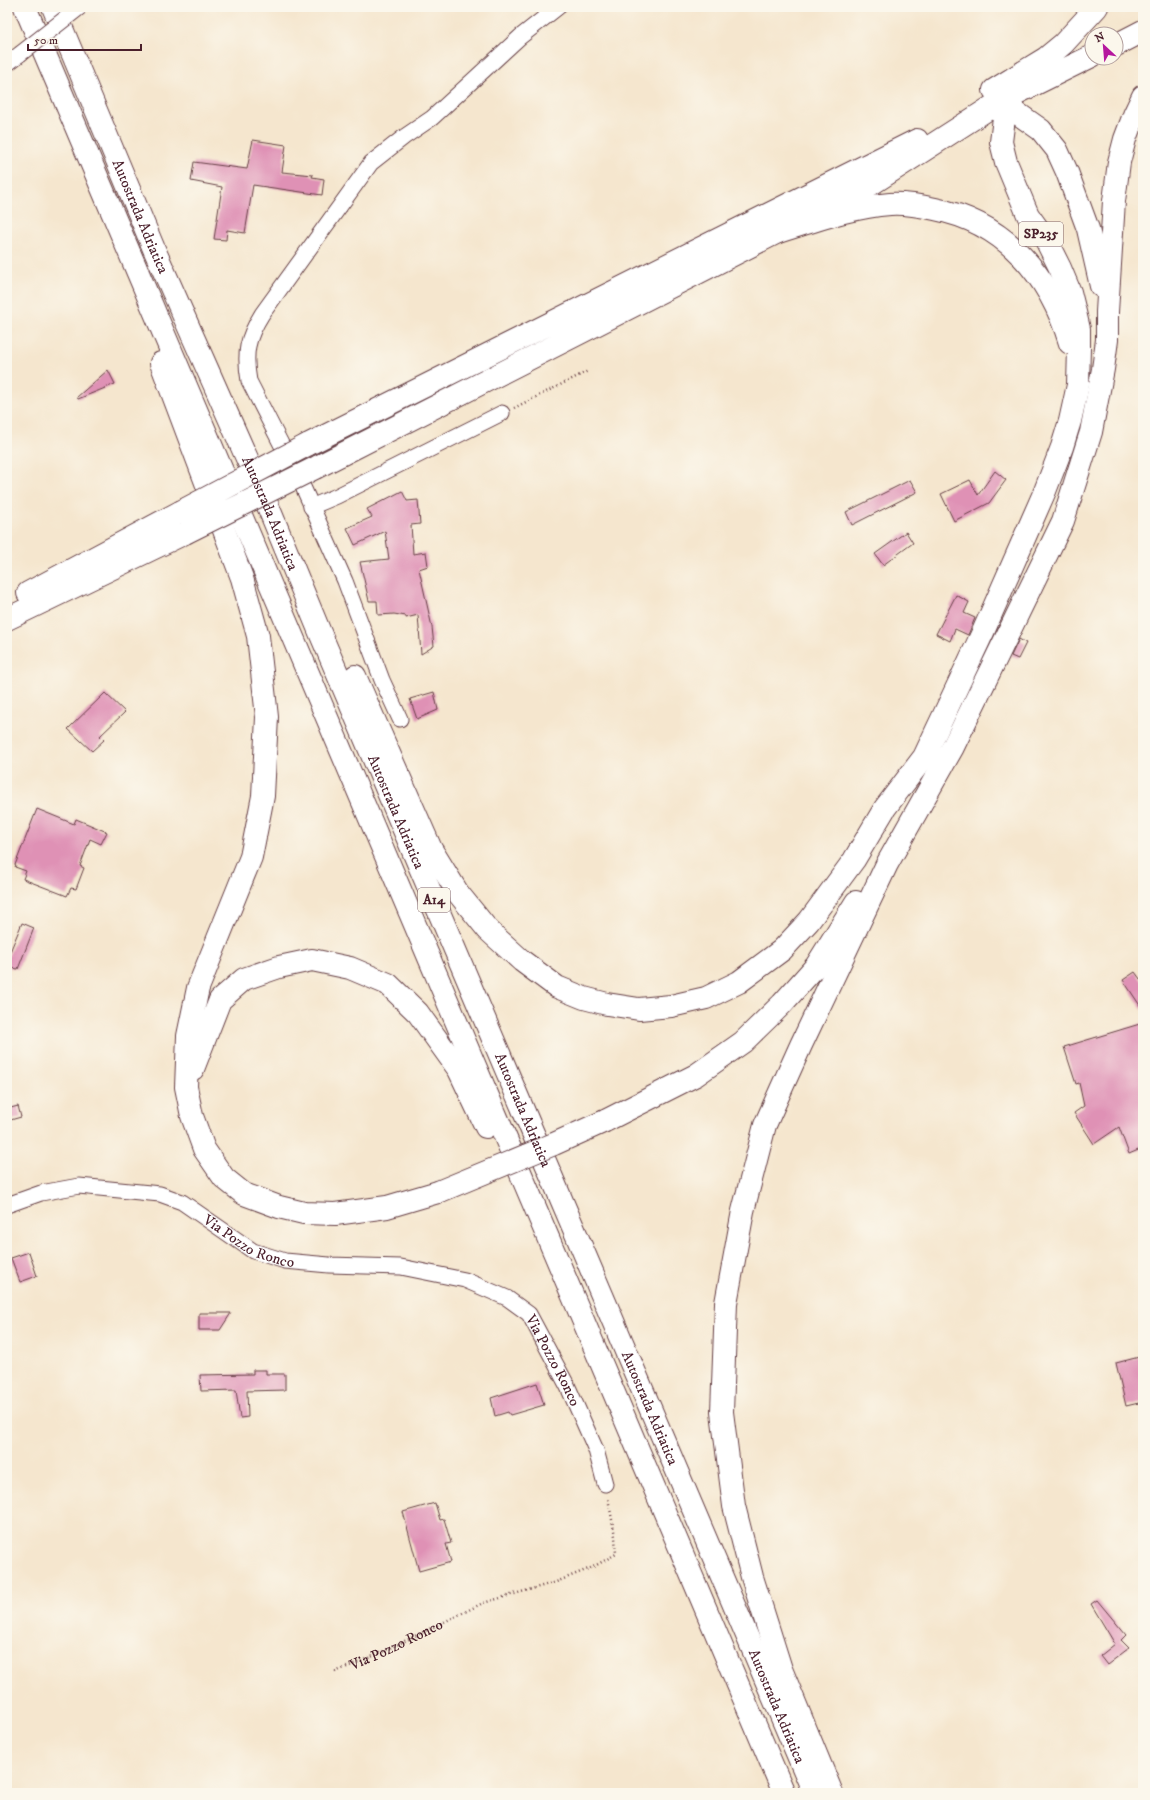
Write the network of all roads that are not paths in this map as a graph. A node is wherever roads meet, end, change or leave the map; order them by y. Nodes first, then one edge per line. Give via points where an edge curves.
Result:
1 (25, 7) edge
2 (53, 7) edge
3 (80, 7) edge
4 (558, 7) edge
5 (1097, 7) edge
6 (1143, 31) edge
7 (1124, 41) edge
8 (1084, 60) edge
9 (7, 64) edge
10 (1143, 96) edge
11 (1001, 101) junction
12 (924, 137) junction
13 (107, 200) junction
14 (778, 232) junction
15 (1107, 312) junction
16 (1079, 370) junction
17 (502, 413) road end
18 (265, 499) junction
19 (311, 507) junction
20 (7, 604) edge
21 (7, 619) edge
22 (400, 719) dead end
23 (953, 747) junction
24 (924, 757) junction
25 (881, 859) junction
26 (186, 1087) junction
27 (7, 1205) edge
28 (605, 1375) junction
29 (605, 1484) road end
30 (784, 1793) edge
31 (814, 1793) edge
32 (832, 1793) edge

1 - 13 main road, Autostrada Adriatica / A14
2 - 18 main road, Autostrada Adriatica / A14 via 154,249
3 - 9 street, bridge
4 - 19 street via 520,37 432,118 371,163 282,284 251,332 246,354 249,381 284,447
5 - 12 main road via 1063,44 1046,58 977,100
6 - 7 main road
8 - 11 main road
10 - 15 main road via 1119,162
11 - 12 main road
11 - 14 main road via 870,185
11 - 15 main road, SP235 via 1041,130 1057,150 1088,229
11 - 16 main road, SP235 via 1004,118 1001,142 1006,162 1028,215 1046,240 1070,292 1079,329
12 - 20 main road, bridge via 307,445
13 - 26 main road via 141,307 242,578 258,636 267,717 263,796 251,857 198,988 188,1036
13 - 28 main road, Autostrada Adriatica / A14 via 456,1018
14 - 16 main road via 857,209 891,204 922,206 968,218 1005,239 1041,278 1060,315
14 - 21 main road, bridge via 186,533
15 - 23 main road via 1104,362 1090,432 1063,521
16 - 24 main road via 1070,421 1045,491
17 - 19 street
18 - 24 main road via 341,644 431,849 458,893 488,930 522,961 557,987 584,998 639,1009 671,1006 706,998 739,982 782,950 809,920 854,860 885,808
18 - 31 main road, Autostrada Adriatica / A14
19 - 22 street via 345,581 382,680
23 - 25 main road
23 - 32 main road via 887,864 765,1125 742,1211 726,1303 722,1412 734,1506 752,1577 781,1669
24 - 25 main road
25 - 26 main road, bridge via 816,966 743,1042 696,1075 605,1121 438,1192 387,1207 335,1214 304,1213 244,1194 224,1178 204,1149 192,1116
26 - 28 main road via 220,1000 244,979 279,967 312,960 350,968 388,984 418,1013 459,1070
27 - 29 street, Via Pozzo Ronco via 41,1193 79,1186 160,1194 182,1202 253,1251 285,1261 401,1267 464,1280 507,1298 529,1314 568,1386 596,1450
28 - 30 main road, Autostrada Adriatica / A14

